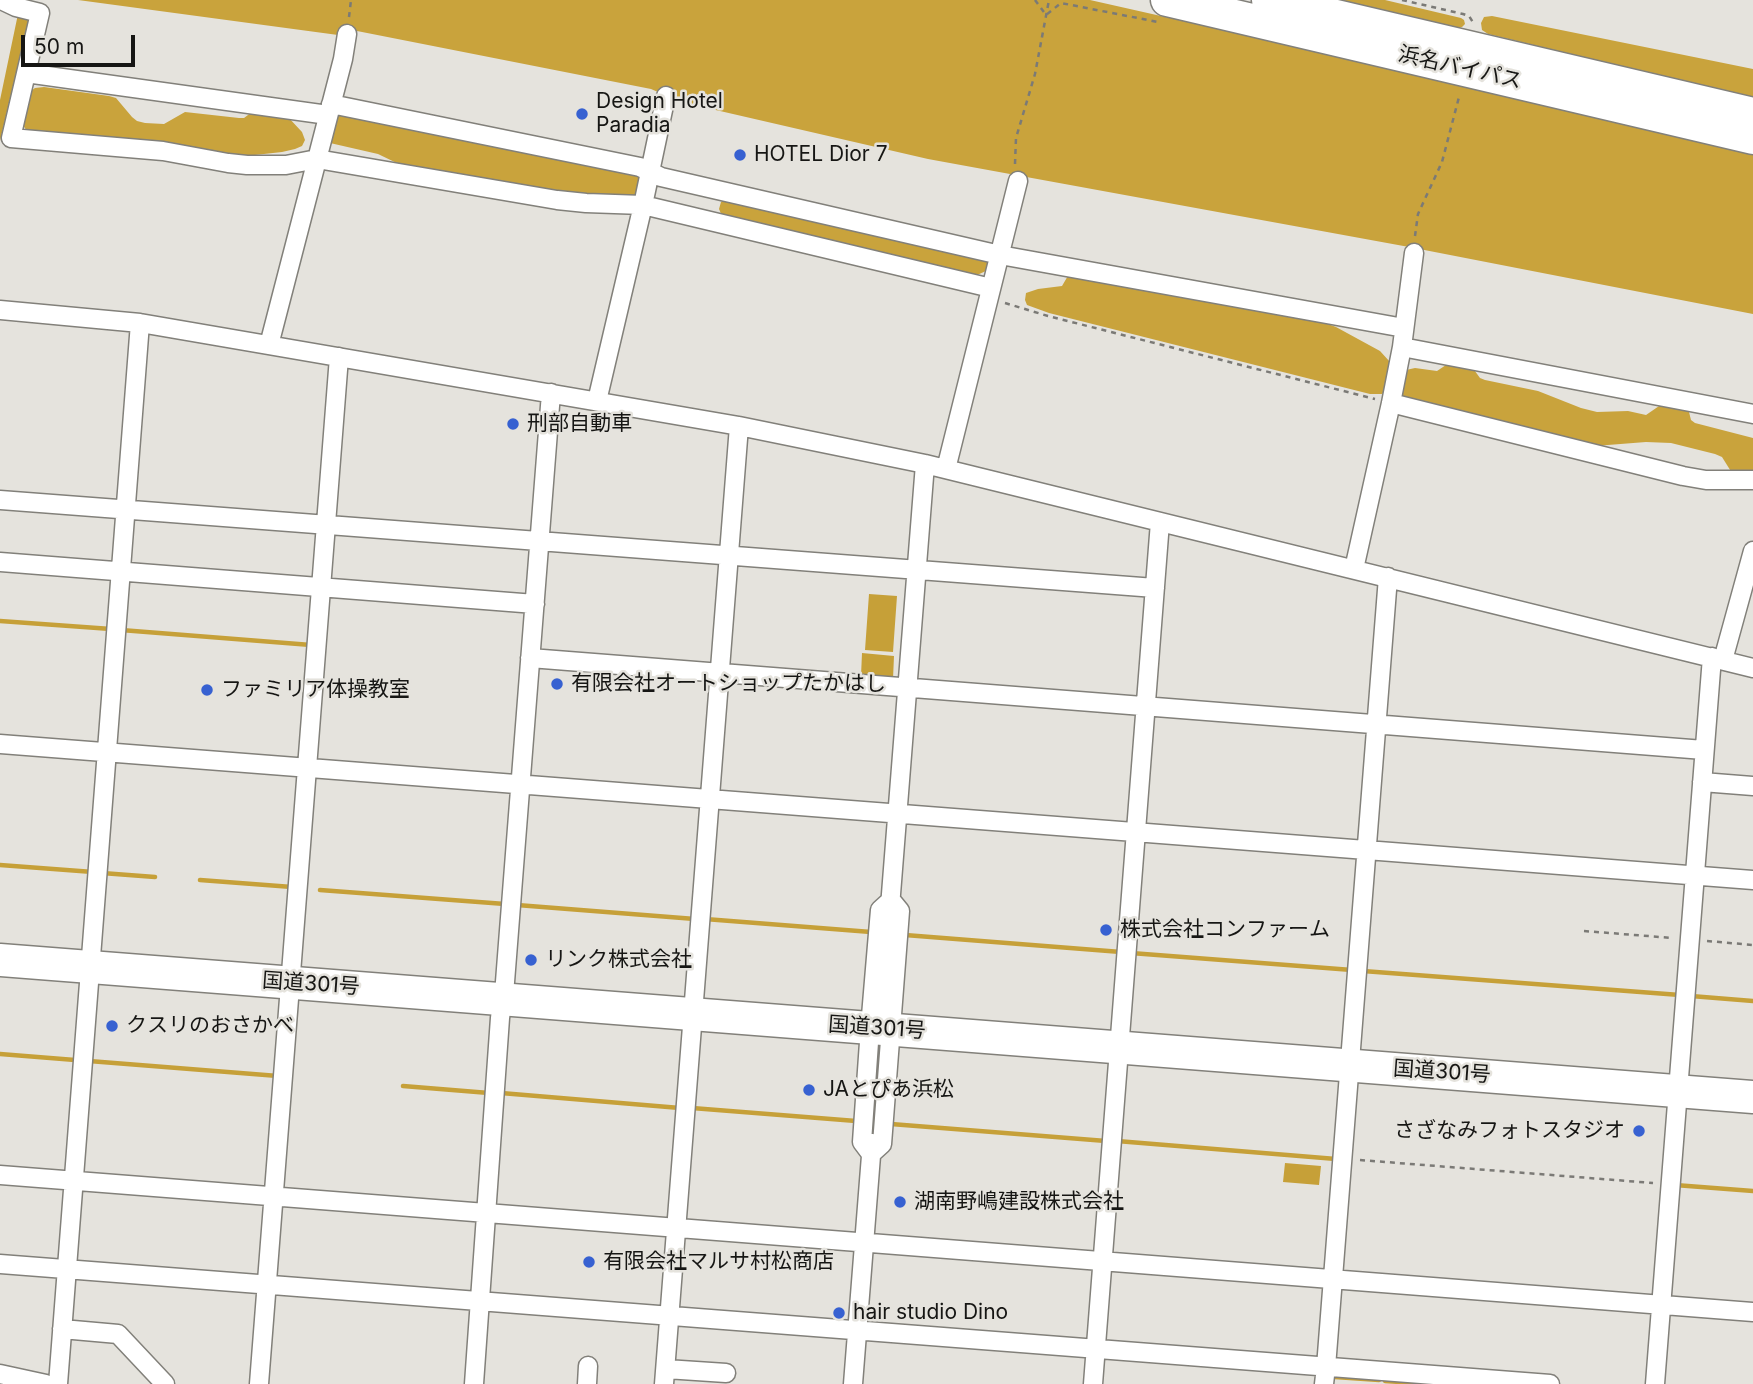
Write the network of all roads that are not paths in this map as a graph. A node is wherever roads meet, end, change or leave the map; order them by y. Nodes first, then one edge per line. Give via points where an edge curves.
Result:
1 (1, 0) edge
2 (1167, 0) edge
3 (1268, 0) edge
4 (347, 34) dead end
5 (26, 73) junction
6 (666, 96) dead end
7 (330, 109) junction
8 (1753, 114) edge
9 (1753, 138) edge
10 (317, 159) junction
11 (650, 172) junction
12 (1018, 181) road end
13 (643, 205) junction
14 (1414, 253) road end
15 (1000, 255) junction
16 (990, 293) junction
17 (0, 310) edge
18 (140, 323) junction
19 (1404, 328) junction
20 (269, 345) junction
21 (1402, 347) junction
22 (339, 357) junction
23 (551, 393) junction
24 (597, 401) junction
25 (1391, 403) junction
26 (1753, 414) edge
27 (739, 426) junction
28 (925, 464) junction
29 (946, 469) junction
30 (1753, 480) edge
31 (0, 500) edge
32 (126, 510) junction
33 (1160, 522) junction
34 (326, 525) junction
35 (539, 542) junction
36 (1753, 551) edge
37 (729, 556) junction
38 (0, 562) edge
39 (1354, 569) junction
40 (121, 571) junction
41 (916, 571) junction
42 (1388, 577) junction
43 (321, 587) junction
44 (1155, 588) junction
45 (535, 604) junction
46 (530, 658) junction
47 (1717, 658) junction
48 (1753, 667) edge
49 (720, 673) junction
50 (907, 688) junction
51 (1146, 706) junction
52 (1376, 724) junction
53 (0, 744) edge
54 (1704, 750) junction
55 (107, 752) junction
56 (307, 768) junction
57 (1702, 782) junction
58 (520, 784) junction
59 (1753, 786) edge
60 (710, 799) junction
61 (897, 814) junction
62 (1136, 832) junction
63 (1367, 850) junction
64 (1695, 876) junction
65 (1753, 880) edge
66 (0, 960) edge
67 (90, 967) junction
68 (290, 983) junction
69 (503, 999) junction
70 (693, 1014) junction
71 (881, 1028) junction
72 (1119, 1047) junction
73 (1350, 1065) junction
74 (1678, 1090) junction
75 (1753, 1097) edge
76 (0, 1175) edge
77 (74, 1181) junction
78 (273, 1197) junction
79 (487, 1213) junction
80 (677, 1228) junction
81 (864, 1243) junction
82 (1103, 1262) junction
83 (0, 1264) edge
84 (67, 1269) junction
85 (1333, 1279) junction
86 (267, 1285) junction
87 (480, 1301) junction
88 (1661, 1305) junction
89 (1753, 1312) edge
90 (670, 1316) junction
91 (62, 1329) junction
92 (857, 1331) junction
93 (1096, 1349) junction
94 (726, 1373) dead end
95 (0, 1374) edge
96 (665, 1376) edge
97 (1325, 1376) edge
98 (46, 1384) edge
99 (58, 1384) edge
100 (165, 1384) edge
101 (259, 1384) edge
102 (474, 1384) edge
103 (853, 1384) edge
104 (1093, 1384) edge
105 (1550, 1384) edge
106 (1655, 1384) edge

1 - 5 street via 40,13
2 - 9 highway, 浜名バイパス
3 - 8 highway, 浜名バイパス
4 - 7 street
5 - 7 street
5 - 10 street via 11,138 163,151 247,165
6 - 11 street
7 - 10 street
7 - 11 street
10 - 13 street via 547,199
10 - 20 street
11 - 13 street
11 - 15 street
12 - 15 street
13 - 16 street
13 - 24 street
14 - 19 street
15 - 16 street
15 - 19 street
16 - 29 street
17 - 18 street
18 - 20 street
18 - 32 street
19 - 21 street
20 - 22 street
21 - 25 street
21 - 26 street
22 - 23 street
22 - 34 street
23 - 24 street
23 - 35 street
24 - 27 street
25 - 30 street via 1683,476
25 - 39 street
27 - 28 street
27 - 37 street
28 - 29 street
28 - 41 street
29 - 33 street
31 - 32 street
32 - 34 street
32 - 40 street
33 - 39 street
33 - 44 street
34 - 35 street
34 - 43 street
35 - 37 street
35 - 45 street
36 - 47 street
37 - 41 street
37 - 49 street
38 - 40 street
39 - 42 street
40 - 43 street
40 - 55 street
41 - 44 street
41 - 50 street
42 - 47 street
42 - 52 street
43 - 45 street
43 - 56 street
44 - 51 street
45 - 46 street
46 - 49 street
46 - 58 street
47 - 48 street
47 - 54 street
49 - 50 street
49 - 60 street
50 - 51 street
50 - 61 street
51 - 52 street
51 - 62 street
52 - 54 street
52 - 63 street
53 - 55 street
54 - 57 street
55 - 56 street
55 - 67 street
56 - 58 street
56 - 68 street
57 - 59 street
57 - 64 street
58 - 60 street
58 - 69 street
60 - 61 street
60 - 70 street
61 - 62 street
61 - 71 street via 891,900 880,909
62 - 63 street
62 - 72 street
63 - 64 street
63 - 73 street
64 - 65 street
64 - 74 street
66 - 67 highway, 国道301号
67 - 68 highway, 国道301号
67 - 77 street
68 - 69 highway, 国道301号
68 - 78 street
69 - 70 highway, 国道301号
69 - 79 street
70 - 71 highway, 国道301号
70 - 80 street
71 - 72 highway, 国道301号
71 - 81 street via 862,1142 871,1154
72 - 73 highway, 国道301号
72 - 82 street
73 - 74 highway, 国道301号
73 - 85 street
74 - 75 highway, 国道301号
74 - 88 street
76 - 77 street
77 - 78 street
77 - 84 street
78 - 79 street
78 - 86 street
79 - 80 street
79 - 87 street
80 - 81 street
80 - 90 street
81 - 82 street
81 - 92 street
82 - 85 street
82 - 93 street
83 - 84 street
84 - 86 street
84 - 91 street
85 - 88 street
85 - 97 street
86 - 87 street
86 - 101 street
87 - 90 street
87 - 102 street
88 - 89 street
88 - 106 street
90 - 92 street
90 - 96 street
91 - 99 street
91 - 100 street via 118,1334
92 - 93 street
92 - 103 street
93 - 97 street
93 - 104 street
94 - 96 street
95 - 98 street
97 - 105 street

